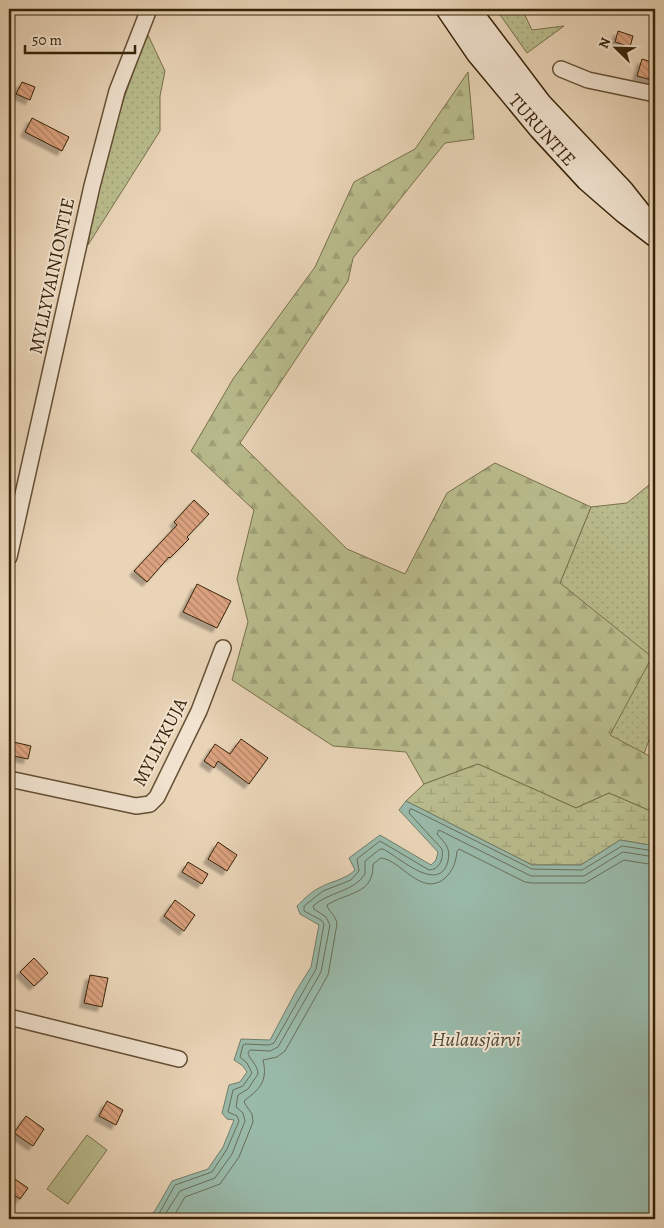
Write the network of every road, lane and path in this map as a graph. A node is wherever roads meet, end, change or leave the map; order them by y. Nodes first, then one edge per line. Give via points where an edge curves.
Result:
1 (149, 9) edge
2 (447, 9) edge
3 (468, 9) edge
4 (561, 69) dead end
5 (655, 94) edge
6 (655, 231) edge
7 (655, 236) edge
8 (9, 557) edge
9 (223, 648) dead end
10 (9, 779) edge
11 (9, 1017) edge
12 (179, 1059) dead end

1 - 8 street, MYLLYVAINIONTIE via 117,91 92,186
2 - 7 main road, TURUNTIE via 477,53 547,137 587,180
3 - 6 main road, TURUNTIE via 540,104 623,191
4 - 5 street via 588,80
9 - 10 street, MYLLYKUJA via 199,711 157,797 150,804 136,806
11 - 12 street

